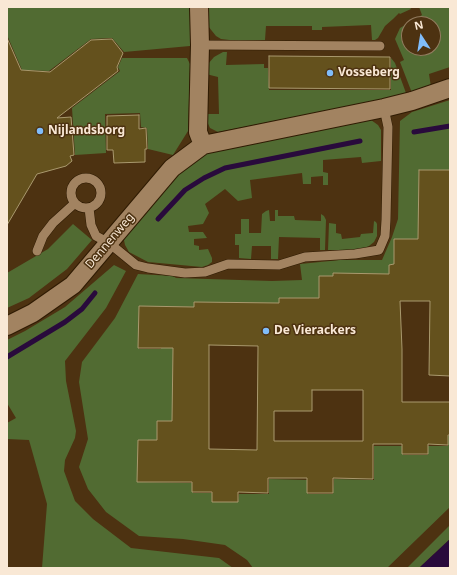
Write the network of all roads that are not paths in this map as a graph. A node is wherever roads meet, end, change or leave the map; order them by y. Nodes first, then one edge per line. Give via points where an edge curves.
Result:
1 (199, 7) edge
2 (200, 45) junction
3 (380, 46) dead end
4 (450, 88) edge
5 (384, 108) junction
6 (203, 146) junction
7 (76, 204) junction
8 (89, 208) junction
9 (109, 243) junction
10 (37, 251) dead end
11 (7, 326) edge

1 - 2 street
2 - 3 lane
2 - 6 street via 198,132
4 - 5 street, Dennenweg
5 - 6 street, Dennenweg
5 - 9 lane via 388,127 386,220 385,236 379,250 306,257 279,265 228,264 205,272 185,273 136,265
6 - 9 street, Dennenweg via 172,168
7 - 8 lane
7 - 8 lane via 71,195 73,186 80,179 90,178 99,184 102,194 98,203
7 - 10 lane via 53,223 43,236
8 - 9 lane via 91,225 96,236
9 - 11 street, Dennenweg via 73,284 33,313

